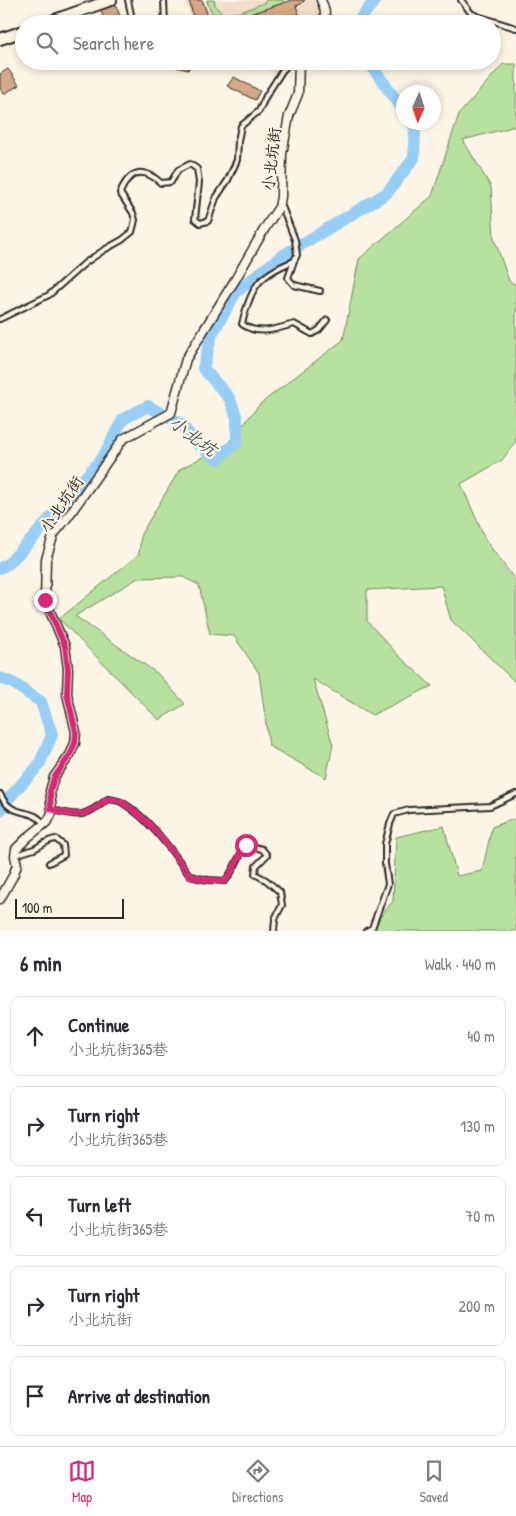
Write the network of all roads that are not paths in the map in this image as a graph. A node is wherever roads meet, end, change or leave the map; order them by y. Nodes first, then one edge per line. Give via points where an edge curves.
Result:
1 (110, 0) edge
2 (128, 0) edge
3 (164, 0) edge
4 (322, 0) edge
5 (461, 0) edge
6 (68, 15) edge
7 (131, 15) edge
8 (165, 15) edge
9 (325, 15) edge
10 (475, 15) edge
11 (501, 23) edge
12 (516, 28) edge
13 (15, 33) edge
14 (0, 38) edge
15 (283, 70) edge
16 (299, 70) edge
17 (280, 202) junction
18 (294, 261) junction
19 (320, 291) dead end
20 (0, 319) edge
21 (327, 320) dead end
22 (0, 794) edge
23 (516, 794) edge
24 (51, 809) junction
25 (44, 824) junction
26 (15, 856) junction
27 (49, 863) dead end
28 (0, 899) edge
29 (274, 931) edge
30 (366, 931) edge

1 - 6 street
2 - 7 lane
3 - 8 lane
4 - 9 street
5 - 10 lane
11 - 12 lane
13 - 14 street
15 - 20 lane via 259,111 241,126 237,160 216,198 208,221 200,224 195,219 199,182 197,169 190,164 178,170 170,182 161,183 138,172 124,184 120,194 133,213 132,232 85,263 49,295
16 - 17 street, 小北坑街 via 298,94 289,116 282,154
17 - 18 lane via 295,240 297,255
17 - 24 street, 小北坑街 via 186,359 170,413 123,439 54,534 46,559 45,600 65,646 67,694 76,732 70,755 54,778 50,791
18 - 19 lane via 288,278 294,286
18 - 21 lane via 277,267 257,283 242,324 250,330 268,331 294,324 312,334
22 - 25 lane via 12,809 40,818
23 - 30 lane via 490,806 409,810 394,814 385,844 388,884 372,928
24 - 25 street, 小北坑街 via 52,813
24 - 29 lane via 70,815 86,814 108,799 122,802 159,835 190,876 208,880 225,881 246,845 262,849 267,855 256,866 255,874 280,892 282,905
25 - 26 street, 小北坑街 via 16,850
26 - 27 lane via 56,839 63,845 64,855
26 - 28 street, 小北坑街 via 17,865

